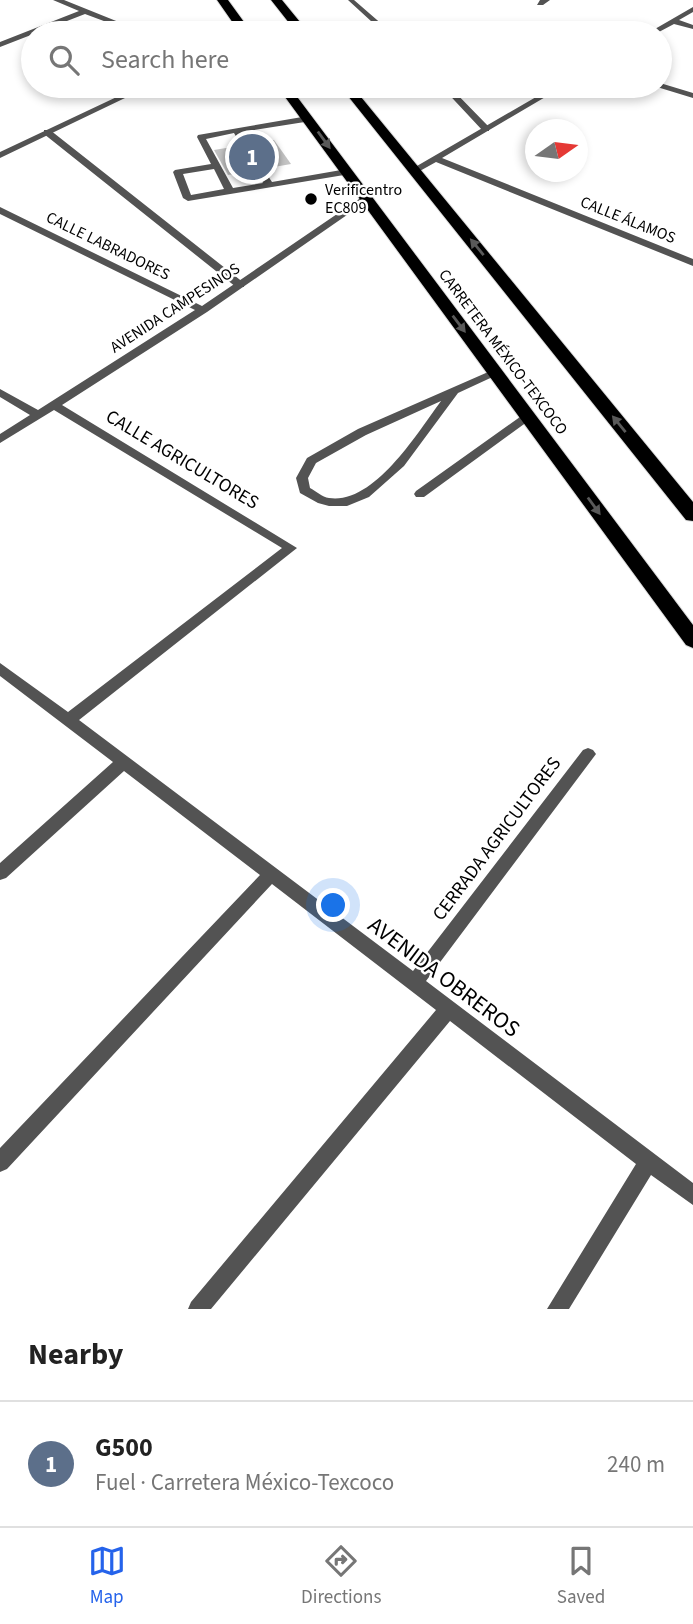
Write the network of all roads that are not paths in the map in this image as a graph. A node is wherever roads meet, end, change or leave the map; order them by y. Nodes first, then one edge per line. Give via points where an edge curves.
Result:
1 (57, 0) edge
2 (222, 0) edge
3 (276, 0) edge
4 (351, 1) edge
5 (693, 9) edge
6 (85, 11) junction
7 (60, 21) edge
8 (111, 21) edge
9 (237, 21) edge
10 (293, 21) edge
11 (374, 21) edge
12 (673, 21) joint
13 (693, 27) edge
14 (21, 37) edge
15 (0, 45) edge
16 (672, 89) edge
17 (693, 96) edge
18 (120, 98) edge
19 (292, 98) edge
20 (356, 98) edge
21 (456, 98) edge
22 (539, 98) edge
23 (308, 118) junction
24 (486, 129) junction
25 (237, 130) junction
26 (47, 132) junction
27 (245, 145) dead end
28 (0, 155) edge
29 (434, 158) junction
30 (215, 166) junction
31 (259, 169) dead end
32 (415, 170) junction
33 (347, 172) junction
34 (269, 185) junction
35 (230, 191) junction
36 (365, 199) junction
37 (0, 210) edge
38 (693, 263) edge
39 (240, 285) junction
40 (203, 310) junction
41 (495, 372) junction
42 (0, 392) edge
43 (453, 392) junction
44 (53, 404) junction
45 (36, 414) junction
46 (527, 416) junction
47 (0, 439) edge
48 (420, 494) dead end
49 (693, 515) edge
50 (693, 640) edge
51 (0, 668) edge
52 (67, 721) junction
53 (587, 754) dead end
54 (124, 762) junction
55 (0, 873) edge
56 (271, 874) junction
57 (415, 982) junction
58 (448, 1009) junction
59 (0, 1161) edge
60 (649, 1161) junction
61 (693, 1195) edge
62 (198, 1309) edge
63 (556, 1309) edge

1 - 6 street
2 - 9 highway
3 - 10 highway
4 - 11 street
5 - 12 street
6 - 7 street
6 - 8 street
12 - 13 street
14 - 15 street
16 - 17 street
18 - 26 street
19 - 23 highway, CARRETERA MÉXICO-TEXCOCO
20 - 32 highway
21 - 24 street
22 - 24 street
23 - 25 street
23 -> 33 highway, CARRETERA MÉXICO-TEXCOCO
24 - 29 street
25 - 27 street
25 - 30 street via 201,137
26 - 28 street
26 - 39 street
29 - 32 street
29 - 38 street, CALLE ÁLAMOS
30 - 35 street
30 - 35 street via 178,172 187,198
31 - 34 street
49 -> 32 highway
33 - 34 street
33 - 36 highway, CARRETERA MÉXICO-TEXCOCO
34 - 35 street
36 - 39 street, AVENIDA CAMPESINOS
36 -> 41 highway, CARRETERA MÉXICO-TEXCOCO
37 - 40 street, CALLE LABRADORES
39 - 40 street, AVENIDA CAMPESINOS
40 - 44 street, AVENIDA CAMPESINOS
41 - 43 street
41 - 46 highway, CARRETERA MÉXICO-TEXCOCO
42 - 45 street
43 - 43 street via 362,432 311,461 302,478 304,490 328,502 346,503 366,495 391,474
44 - 45 street, AVENIDA CAMPESINOS
44 - 52 street, CALLE AGRICULTORES via 291,548
45 - 47 street, AVENIDA CAMPESINOS
46 - 48 street
46 -> 50 highway, CARRETERA MÉXICO-TEXCOCO
51 - 52 street, AVENIDA OBREROS
52 - 54 street, AVENIDA OBREROS
53 - 57 street, CERRADA AGRICULTORES
54 - 55 street
54 - 56 street, AVENIDA OBREROS
56 - 57 street, AVENIDA OBREROS
56 - 59 street
57 - 58 street, AVENIDA OBREROS
58 - 60 street, AVENIDA OBREROS
58 - 62 street
60 - 61 street, AVENIDA OBREROS
60 - 63 street

